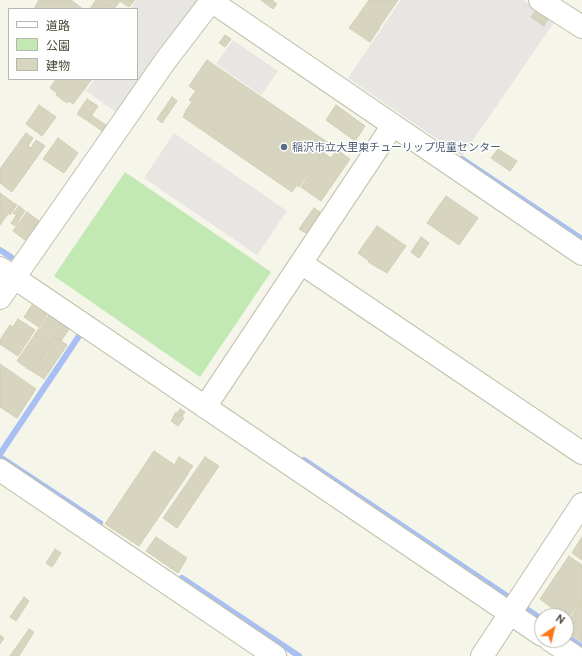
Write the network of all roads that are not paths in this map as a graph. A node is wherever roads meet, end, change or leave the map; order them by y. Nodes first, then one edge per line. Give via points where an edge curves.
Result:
1 (212, 0) edge
2 (540, 0) edge
3 (582, 27) edge
4 (392, 125) junction
5 (582, 254) edge
6 (301, 263) junction
7 (7, 273) edge
8 (0, 298) edge
9 (205, 407) junction
10 (582, 453) edge
11 (0, 470) edge
12 (582, 504) edge
13 (510, 613) junction
14 (534, 630) edge
15 (562, 648) edge
16 (275, 656) edge
17 (482, 656) edge
18 (574, 656) edge

1 - 4 street
1 - 7 street
2 - 3 street
4 - 5 street
4 - 6 street
6 - 9 street
6 - 10 street
7 - 8 street
7 - 9 street
9 - 13 street
11 - 16 street
12 - 13 street
13 - 14 street
13 - 17 street
15 - 18 street

